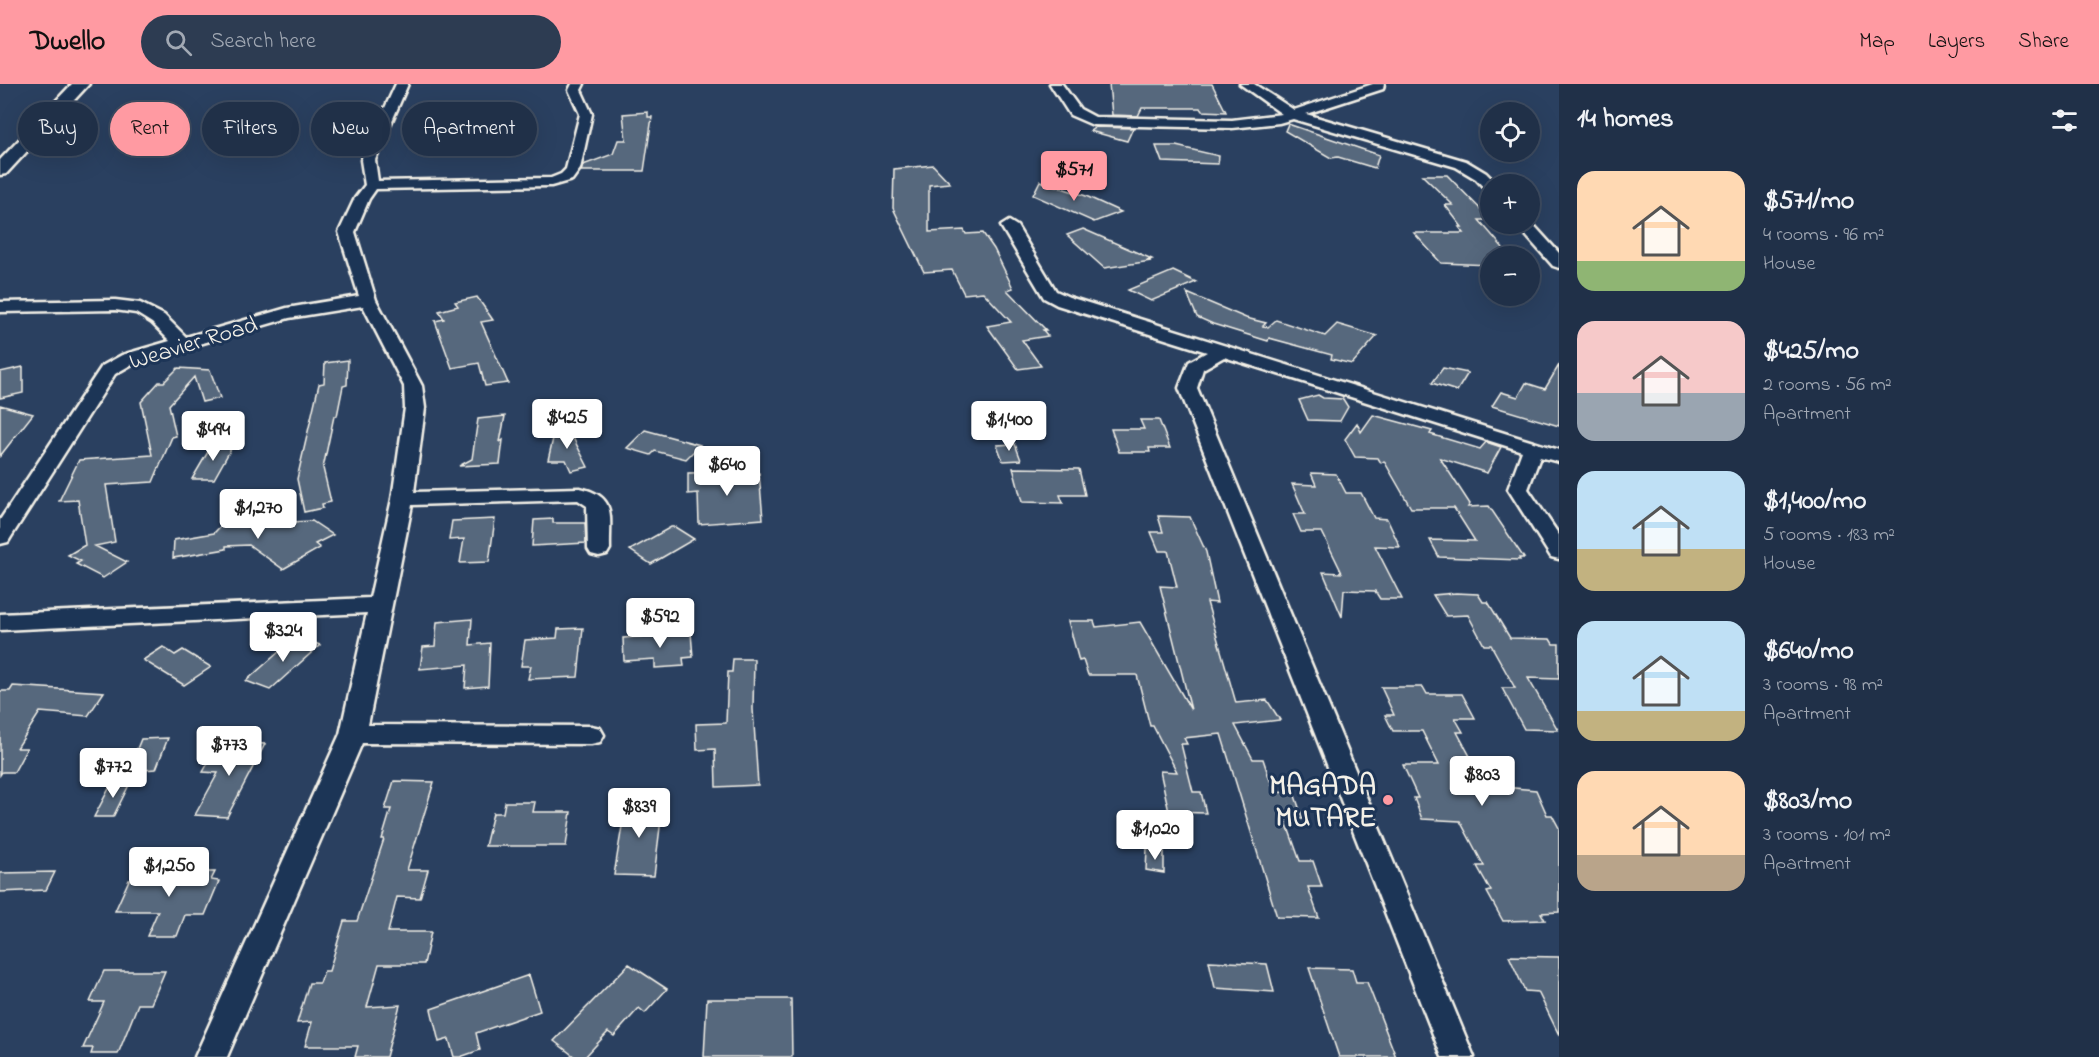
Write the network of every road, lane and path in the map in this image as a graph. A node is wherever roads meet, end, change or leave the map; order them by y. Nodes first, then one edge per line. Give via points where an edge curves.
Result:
1 (81, 84) edge
2 (402, 84) edge
3 (578, 84) edge
4 (1056, 84) edge
5 (1246, 84) edge
6 (1379, 86) dead end
7 (1291, 114) junction
8 (0, 170) edge
9 (1480, 175) edge
10 (372, 185) junction
11 (1009, 226) dead end
12 (1533, 234) edge
13 (1559, 263) edge
14 (368, 300) junction
15 (0, 307) edge
16 (183, 344) junction
17 (1222, 351) junction
18 (1533, 448) junction
19 (1559, 456) edge
20 (403, 499) junction
21 (0, 537) edge
22 (599, 549) dead end
23 (1559, 552) edge
24 (380, 605) junction
25 (0, 622) edge
26 (353, 734) junction
27 (591, 735) dead end
28 (211, 1057) edge
29 (1458, 1057) edge

1 - 8 street
2 - 10 street via 368,160
3 - 10 street via 575,90 586,114 569,176
4 - 7 street via 1075,112 1101,123 1232,124
5 - 7 street
6 - 7 street
7 - 9 street via 1461,164
10 - 14 street via 347,231
11 - 17 street via 1050,294
12 - 13 street
14 - 16 street, Weavier Road via 287,313
14 - 20 street via 412,386 415,408
15 - 16 street via 140,308 158,319
16 - 21 street, Weavier Road via 128,359 108,370
17 - 18 street
17 - 29 street via 1195,366 1188,388
18 - 19 street
18 - 23 street via 1518,489
20 - 22 street via 580,494 598,505
20 - 24 street
24 - 25 street
24 - 26 street
26 - 27 street
26 - 28 street

